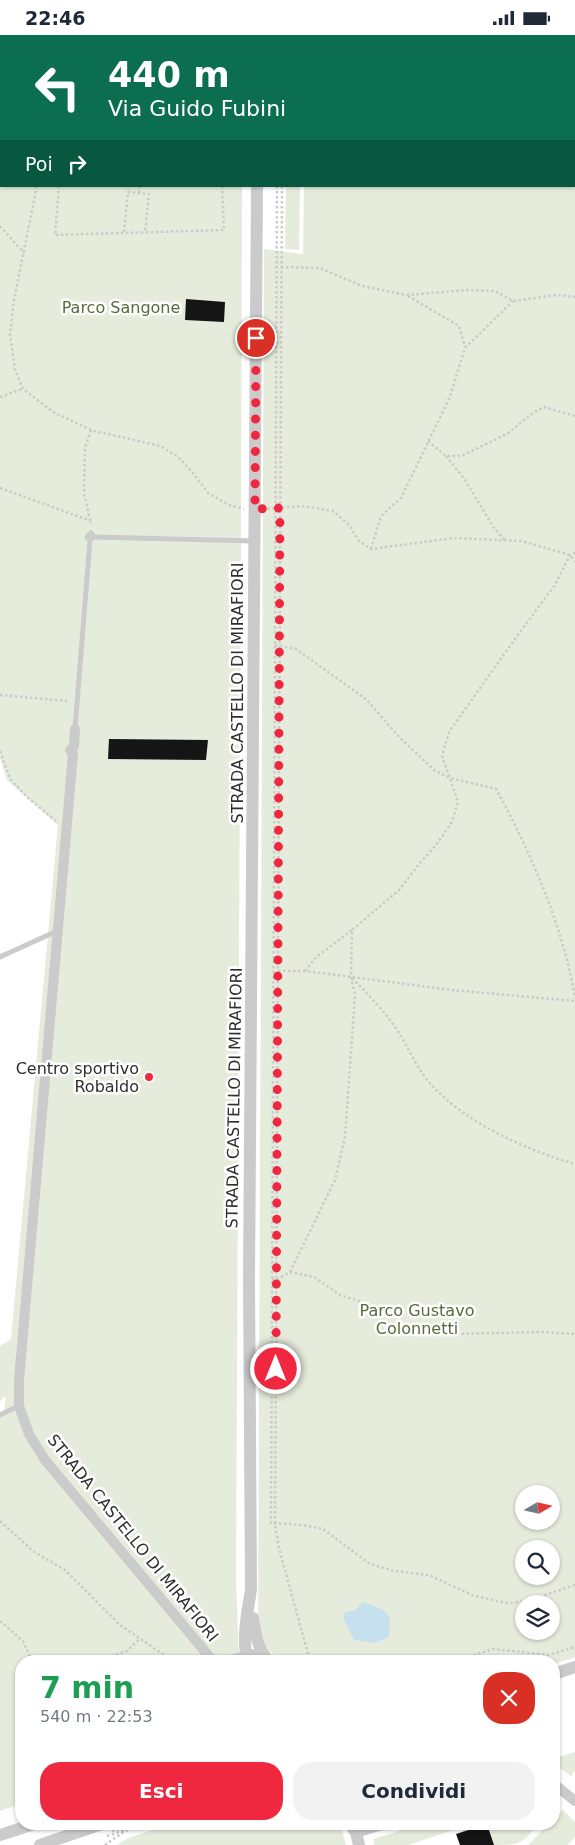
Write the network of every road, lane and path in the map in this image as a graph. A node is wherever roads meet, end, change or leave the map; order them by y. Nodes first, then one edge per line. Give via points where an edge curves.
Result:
1 (37, 187) edge
2 (59, 187) edge
3 (140, 187) edge
4 (222, 187) edge
5 (257, 187) edge
6 (277, 187) edge
7 (282, 187) edge
8 (139, 193) junction
9 (0, 226) edge
10 (145, 232) junction
11 (124, 233) junction
12 (24, 253) junction
13 (277, 266) junction
14 (281, 267) junction
15 (407, 295) junction
16 (575, 297) edge
17 (513, 301) junction
18 (465, 348) junction
19 (23, 389) junction
20 (0, 397) edge
21 (575, 416) edge
22 (91, 430) junction
23 (428, 441) junction
24 (446, 456) junction
25 (0, 488) edge
26 (278, 508) junction
27 (255, 509) junction
28 (255, 541) junction
29 (506, 541) junction
30 (370, 549) junction
31 (575, 553) edge
32 (570, 555) junction
33 (575, 562) edge
34 (275, 645) junction
35 (280, 646) junction
36 (0, 695) edge
37 (77, 702) junction
38 (75, 729) joint
39 (0, 751) edge
40 (450, 778) junction
41 (67, 823) junction
42 (352, 930) junction
43 (57, 931) junction
44 (0, 957) edge
45 (274, 971) junction
46 (278, 971) junction
47 (304, 971) junction
48 (351, 977) junction
49 (575, 1000) edge
50 (575, 1164) edge
51 (290, 1272) junction
52 (272, 1279) junction
53 (276, 1279) junction
54 (575, 1334) edge
55 (19, 1406) junction
56 (0, 1415) edge
57 (0, 1521) edge
58 (275, 1524) junction
59 (575, 1585) edge
60 (251, 1591) junction
61 (0, 1621) edge
62 (140, 1638) junction
63 (575, 1647) edge
64 (29, 1655) edge
65 (115, 1655) edge
66 (164, 1655) edge
67 (208, 1655) edge
68 (246, 1655) edge
69 (265, 1655) edge
70 (308, 1655) edge
71 (474, 1655) edge
72 (549, 1655) edge
73 (549, 1655) edge
74 (575, 1667) edge
75 (560, 1672) edge
76 (560, 1789) edge
77 (575, 1801) edge
78 (16, 1830) edge
79 (84, 1830) edge
80 (128, 1830) edge
81 (4, 1834) edge
82 (40, 1845) edge
83 (105, 1845) edge

1 - 12 path
2 - 11 path via 54,235
3 - 8 path
4 - 10 path via 224,229
5 - 27 street, STRADA CASTELLO DI MIRAFIORI
6 - 13 path
7 - 14 path
8 - 10 path via 149,194
8 - 11 path via 128,192
9 - 12 path
10 - 11 path
12 - 19 path via 10,335 15,370
13 - 14 path
13 - 26 path
14 - 15 path via 320,268 362,286
14 - 26 path
15 - 17 path via 495,291
15 - 18 path via 459,325
16 - 17 path via 557,295
17 - 18 path
18 - 23 path via 448,399
19 - 20 path
19 - 22 path via 53,412
21 - 24 path via 544,407 507,434 461,456
22 - 25 path via 85,448 84,493 92,521
22 - 27 path via 160,446 177,456 208,493 228,505
23 - 24 path
23 - 30 path via 401,498 381,516
24 - 29 path
26 - 27 path
26 - 30 path via 302,506 333,511
26 - 34 path
26 - 35 path
27 - 28 street, STRADA CASTELLO DI MIRAFIORI
28 - 37 lane, STRADA CASTELLO DI MIRAFIORI via 92,539
28 - 60 street, STRADA CASTELLO DI MIRAFIORI via 249,1278
29 - 30 path via 454,538
29 - 32 path via 521,541
31 - 32 path
32 - 33 path
32 - 40 path via 556,585 449,732 442,756
34 - 35 path
34 - 45 path
35 - 40 path via 296,649 367,700 400,739 434,770
35 - 46 path
36 - 37 path
37 - 38 lane, STRADA CASTELLO DI MIRAFIORI
38 - 41 street, STRADA CASTELLO DI MIRAFIORI
39 - 41 path via 10,779 54,820
40 - 42 path via 458,802 452,822 399,890
40 - 49 path via 496,789 530,856 557,928 571,972
41 - 43 street, STRADA CASTELLO DI MIRAFIORI
42 - 47 path via 316,957
42 - 48 path
43 - 44 lane
43 - 55 street, STRADA CASTELLO DI MIRAFIORI
45 - 46 path
45 - 52 path
46 - 47 path
46 - 53 path
47 - 48 path
48 - 49 path via 452,990
48 - 50 path via 374,1000 398,1031 428,1081 448,1101 524,1146
48 - 51 path via 355,995 345,1137 335,1180
51 - 53 path
51 - 54 path via 314,1277 340,1295 360,1301 389,1327 410,1335
52 - 53 path
52 - 58 path via 271,1523
53 - 58 path
55 - 56 lane
55 - 67 street, STRADA CASTELLO DI MIRAFIORI via 45,1460
57 - 62 path via 33,1551 64,1570 120,1625
58 - 59 path via 323,1529 370,1563 394,1571 429,1575 472,1595 506,1603 528,1601
58 - 70 path
60 - 68 street, STRADA CASTELLO DI MIRAFIORI via 246,1619
60 - 69 street via 255,1633
61 - 64 path via 23,1641
62 - 65 path via 127,1651
62 - 66 path
63 - 73 path
71 - 72 path via 494,1649
74 - 75 street
76 - 77 street
78 - 81 street
79 - 82 street
80 - 83 path

